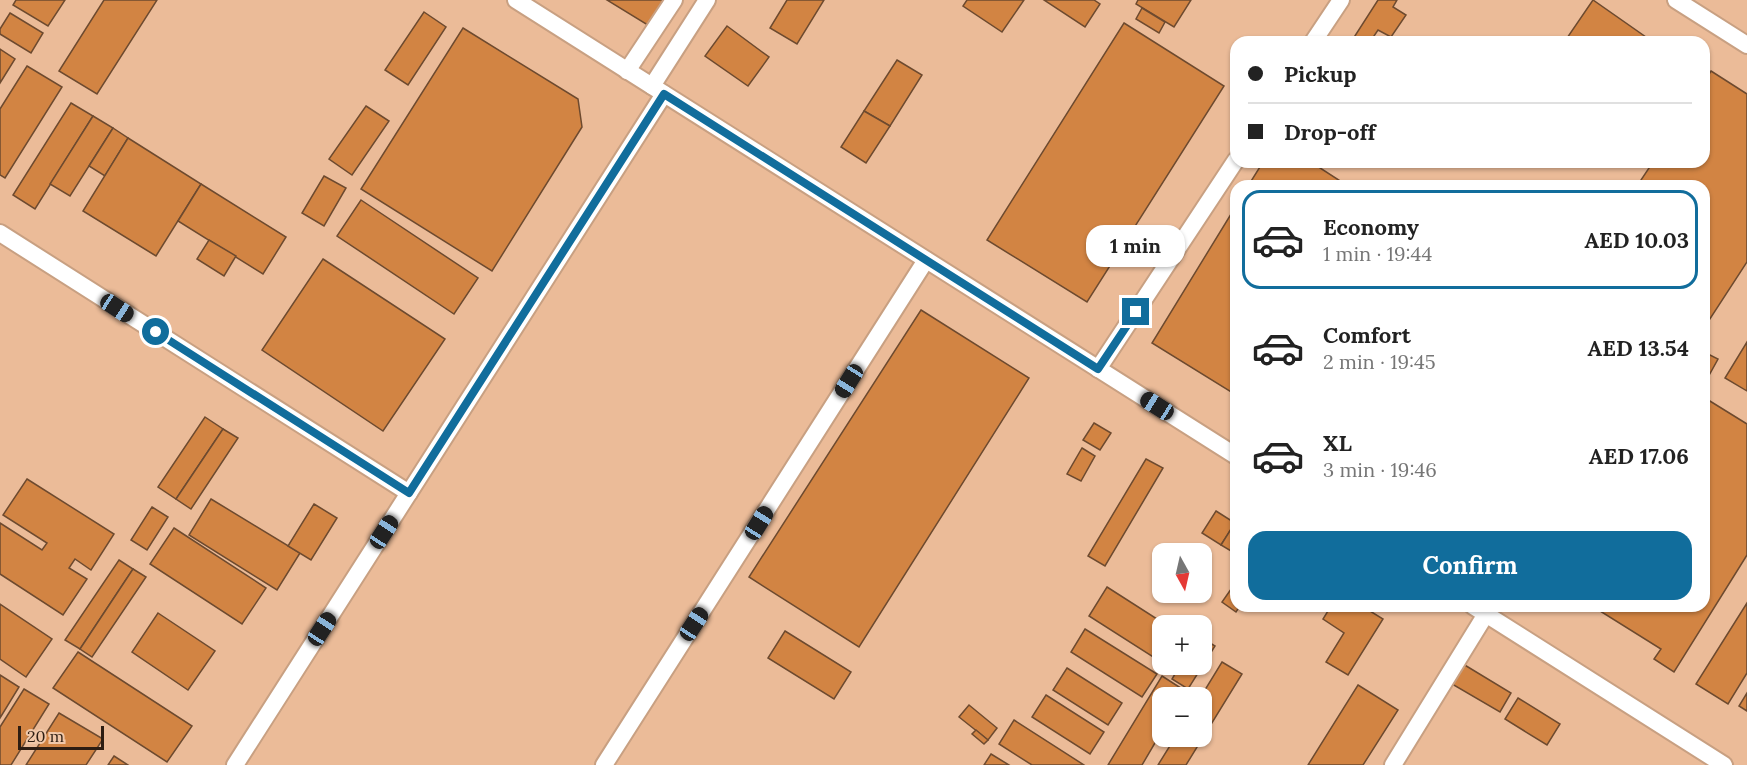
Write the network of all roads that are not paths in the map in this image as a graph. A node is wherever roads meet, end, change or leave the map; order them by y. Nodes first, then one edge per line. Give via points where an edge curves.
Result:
1 (516, 0) edge
2 (674, 0) edge
3 (707, 0) edge
4 (1341, 0) edge
5 (1676, 0) edge
6 (1317, 36) edge
7 (1747, 45) edge
8 (627, 71) junction
9 (658, 90) junction
10 (1230, 168) edge
11 (0, 233) edge
12 (926, 260) junction
13 (1098, 369) junction
14 (1230, 452) edge
15 (409, 493) junction
16 (1479, 612) edge
17 (1483, 612) edge
18 (236, 765) edge
19 (604, 765) edge
20 (1393, 765) edge
21 (1724, 765) edge

1 - 8 lane
2 - 8 lane
3 - 9 lane
4 - 6 lane
5 - 7 lane
8 - 9 lane
9 - 12 lane
9 - 15 lane
10 - 13 lane
11 - 15 lane
12 - 13 lane
12 - 19 lane
13 - 14 lane
15 - 18 lane
16 - 20 lane
17 - 21 lane

